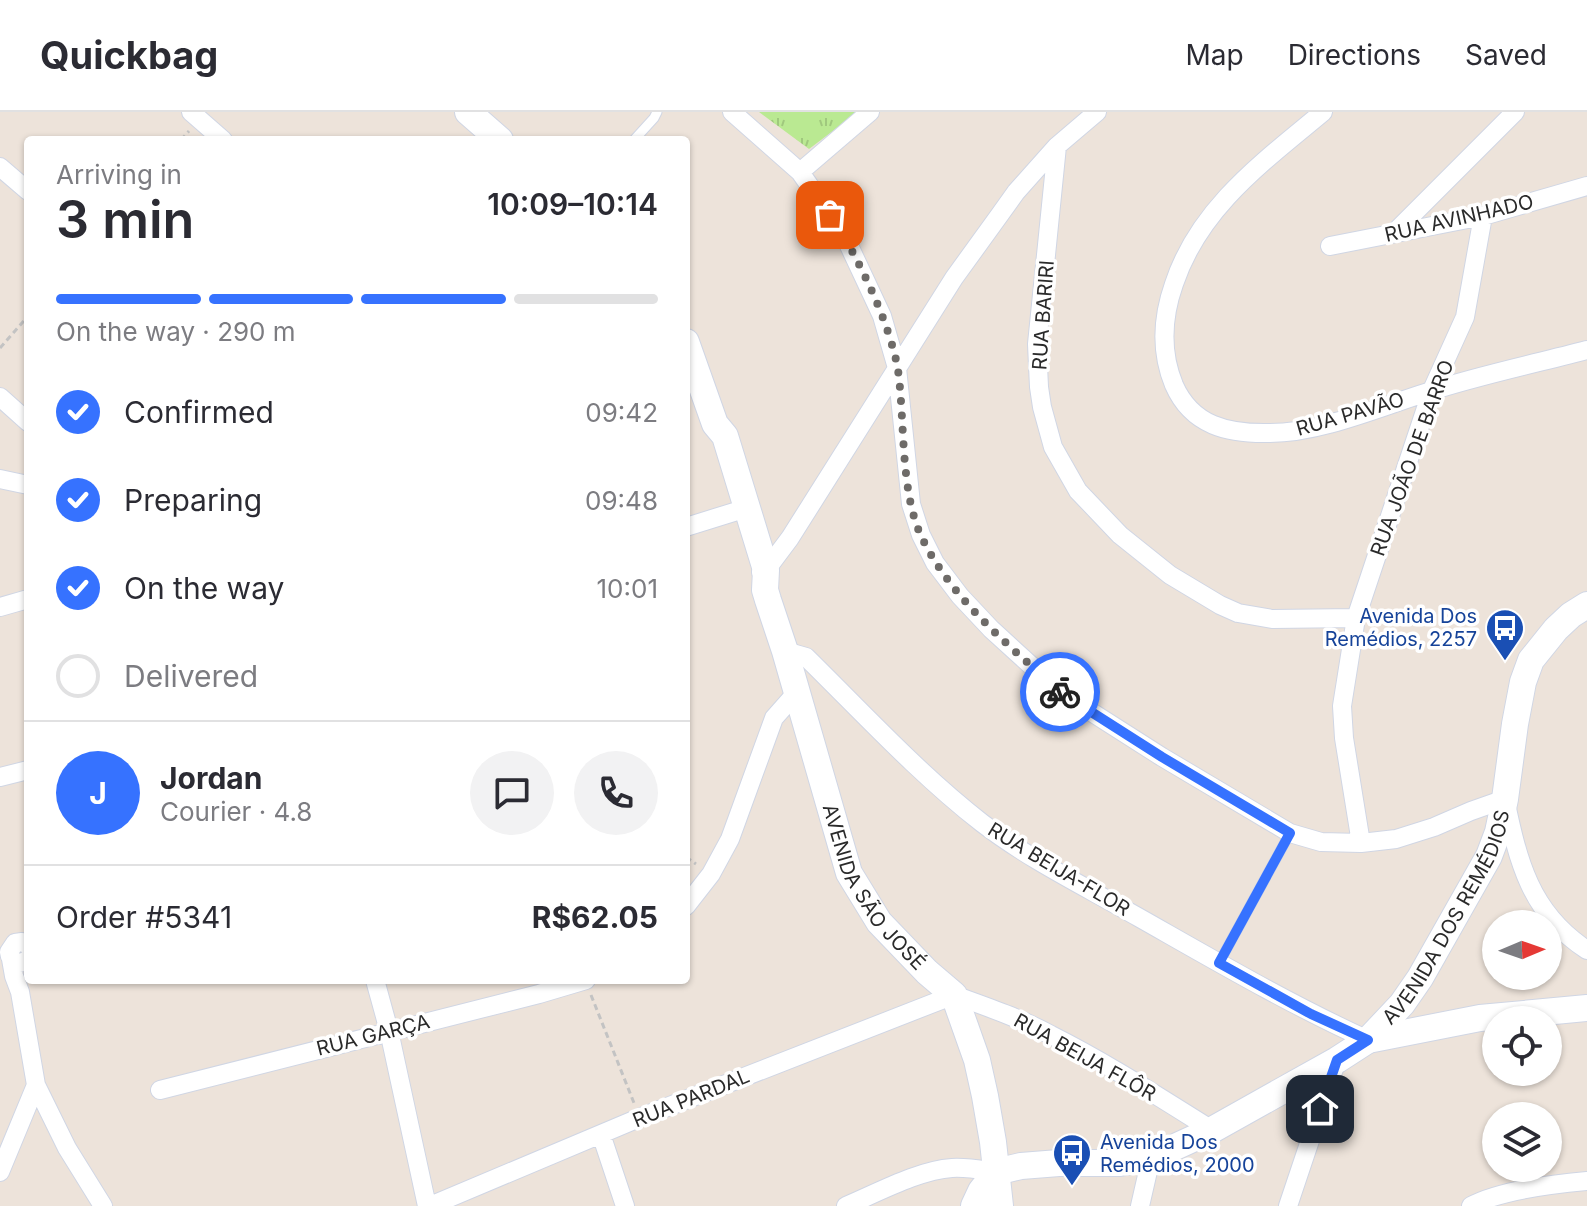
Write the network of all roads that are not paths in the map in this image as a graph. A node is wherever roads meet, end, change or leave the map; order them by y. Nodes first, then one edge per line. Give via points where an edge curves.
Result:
1 (191, 112) edge
2 (468, 112) edge
3 (657, 112) edge
4 (732, 112) edge
5 (870, 112) edge
6 (1097, 112) edge
7 (1323, 112) edge
8 (1515, 112) edge
9 (218, 136) edge
10 (495, 136) edge
11 (637, 136) edge
12 (1057, 146) junction
13 (0, 167) edge
14 (800, 172) junction
15 (1587, 186) edge
16 (24, 188) edge
17 (1483, 216) junction
18 (1394, 233) junction
19 (1330, 246) dead end
20 (1587, 350) edge
21 (690, 354) edge
22 (897, 368) junction
23 (1432, 390) junction
24 (0, 397) edge
25 (24, 418) edge
26 (0, 479) edge
27 (24, 484) edge
28 (740, 511) junction
29 (690, 526) edge
30 (758, 567) junction
31 (24, 600) edge
32 (1587, 605) edge
33 (0, 607) edge
34 (1356, 618) junction
35 (785, 651) junction
36 (797, 692) junction
37 (24, 771) edge
38 (0, 777) edge
39 (1505, 799) junction
40 (1290, 833) junction
41 (1361, 843) junction
42 (690, 901) edge
43 (1587, 950) edge
44 (19, 951) edge
45 (1219, 963) junction
46 (376, 984) edge
47 (572, 984) edge
48 (1411, 991) junction
49 (954, 995) junction
50 (1587, 1008) edge
51 (1434, 1028) junction
52 (389, 1031) junction
53 (1368, 1040) junction
54 (1337, 1060) junction
55 (36, 1085) junction
56 (160, 1090) dead end
57 (1212, 1130) junction
58 (601, 1134) junction
59 (1151, 1158) junction
60 (0, 1172) edge
61 (996, 1172) junction
62 (1587, 1181) edge
63 (103, 1206) edge
64 (428, 1206) edge
65 (625, 1206) edge
66 (846, 1206) edge
67 (974, 1206) edge
68 (1000, 1206) edge
69 (1140, 1206) edge
70 (1288, 1206) edge
71 (1471, 1206) edge

1 - 9 street
2 - 10 street
3 - 11 lane
4 - 14 street
5 - 14 street
6 - 12 street
7 - 23 street, RUA PAVÃO via 1236,185 1214,209 1180,264 1164,321 1164,348 1175,387 1184,404 1210,424 1269,433 1339,420
8 - 18 street
12 - 22 street via 1016,192 954,278
12 - 34 street, RUA BARIRI via 1037,344 1039,387 1053,447 1078,491 1120,535 1170,575 1220,605 1272,619
13 - 16 street
14 - 22 street via 845,237 882,316
15 - 17 street, RUA AVINHADO
17 - 18 street, RUA AVINHADO
17 - 23 street, RUA JOÃO DE BARRO via 1465,317
18 - 19 street, RUA AVINHADO
20 - 23 street, RUA PAVÃO
21 - 28 street, AVENIDA SÃO JOSÉ via 715,424 711,441
22 - 30 street via 790,538
22 - 40 street via 911,504 935,563 960,596 1060,692
23 - 34 street, RUA JOÃO DE BARRO
24 - 25 street
26 - 27 street
28 - 29 street
28 - 30 street, AVENIDA SÃO JOSÉ
30 - 35 street, AVENIDA SÃO JOSÉ
31 - 33 street
32 - 39 street, AVENIDA DOS REMÉDIOS via 1556,629 1531,660
34 - 41 street, RUA JOÃO DE BARRO via 1342,706
35 - 36 street, AVENIDA SÃO JOSÉ
35 - 45 street, RUA BEIJA-FLOR via 806,657 983,823 1034,858
36 - 42 street via 774,718 730,839
36 - 49 street, AVENIDA SÃO JOSÉ via 849,873 879,922
37 - 38 street
39 - 41 street via 1396,839
39 - 43 street via 1528,882 1560,928
39 - 48 street, AVENIDA DOS REMÉDIOS via 1489,856
40 - 41 street via 1321,842
40 - 45 lane
44 - 55 street via 14,976
45 - 53 street, RUA BEIJA-FLOR
46 - 52 street
47 - 52 street, RUA GARÇA
48 - 51 street via 1422,1019
48 - 53 street, AVENIDA DOS REMÉDIOS
49 - 57 street, RUA BEIJA FLÔR via 1051,1034
49 - 58 street, RUA PARDAL
49 - 61 street, AVENIDA SÃO JOSÉ via 977,1060
50 - 51 street
51 - 53 street
52 - 56 street, RUA GARÇA
52 - 64 street
53 - 54 street, AVENIDA DOS REMÉDIOS
54 - 57 street, AVENIDA DOS REMÉDIOS
54 - 70 street
55 - 60 street
55 - 63 street
57 - 59 street, AVENIDA DOS REMÉDIOS
58 - 64 street, RUA PARDAL
58 - 65 street
59 - 61 street, AVENIDA DOS REMÉDIOS
59 - 69 street
61 - 66 street via 966,1167 927,1172
61 - 67 street
61 - 68 street, AVENIDA SÃO JOSÉ
62 - 71 street via 1519,1191

